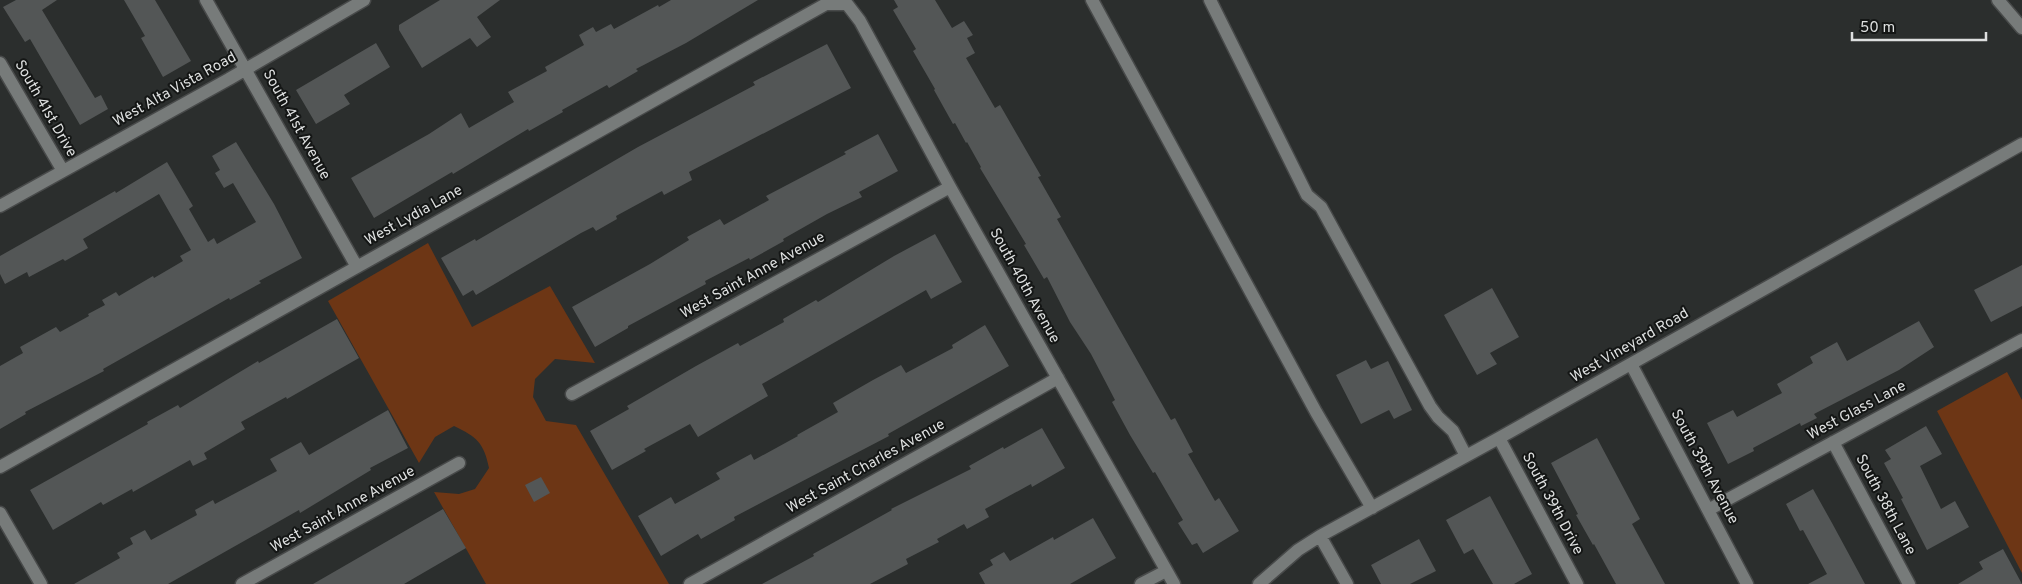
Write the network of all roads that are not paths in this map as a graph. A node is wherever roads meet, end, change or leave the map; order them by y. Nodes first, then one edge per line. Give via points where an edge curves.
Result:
1 (206, 0) edge
2 (364, 0) edge
3 (1092, 0) edge
4 (1210, 0) edge
5 (1998, 0) edge
6 (847, 4) joint
7 (2022, 28) edge
8 (0, 63) edge
9 (246, 69) junction
10 (2022, 144) edge
11 (63, 171) junction
12 (950, 187) junction
13 (0, 206) edge
14 (357, 267) junction
15 (2022, 340) edge
16 (1631, 364) junction
17 (1058, 378) junction
18 (572, 394) dead end
19 (1499, 438) junction
20 (1833, 442) junction
21 (1466, 456) junction
22 (459, 463) dead end
23 (0, 467) edge
24 (1372, 508) junction
25 (1708, 510) junction
26 (0, 513) edge
27 (1320, 536) junction
28 (1166, 571) junction
29 (41, 584) edge
30 (242, 584) edge
31 (690, 584) edge
32 (1141, 584) edge
33 (1174, 584) edge
34 (1259, 584) edge
35 (1347, 584) edge
36 (1577, 584) edge
37 (1747, 584) edge
38 (1909, 584) edge

1 - 9 street, South 41st Avenue
2 - 9 street, West Alta Vista Road
3 - 24 street via 1316,412
4 - 21 street via 1307,195 1322,207 1430,406 1453,431
5 - 7 street
6 - 12 street, South 40th Avenue via 860,21
6 - 14 street, West Lydia Lane via 826,4
8 - 11 street, South 41st Drive
9 - 11 street, West Alta Vista Road
9 - 14 street, South 41st Avenue
10 - 16 street, West Vineyard Road
11 - 13 street, West Alta Vista Road
12 - 17 street, South 40th Avenue
12 - 18 street, West Saint Anne Avenue
14 - 23 street, West Lydia Lane
15 - 20 street, West Glass Lane
16 - 19 street, West Vineyard Road
16 - 25 street, South 39th Avenue
17 - 28 street, South 40th Avenue
17 - 31 street, West Saint Charles Avenue
19 - 21 street, West Vineyard Road
19 - 36 street, South 39th Drive
20 - 25 street, West Glass Lane
20 - 38 street, South 38th Lane
21 - 24 street, West Vineyard Road
22 - 30 street, West Saint Anne Avenue
24 - 27 street, West Vineyard Road
25 - 37 street, South 39th Avenue
26 - 29 street
27 - 34 street, West Vineyard Road via 1298,550
27 - 35 street
28 - 32 street
28 - 33 street, South 40th Avenue

